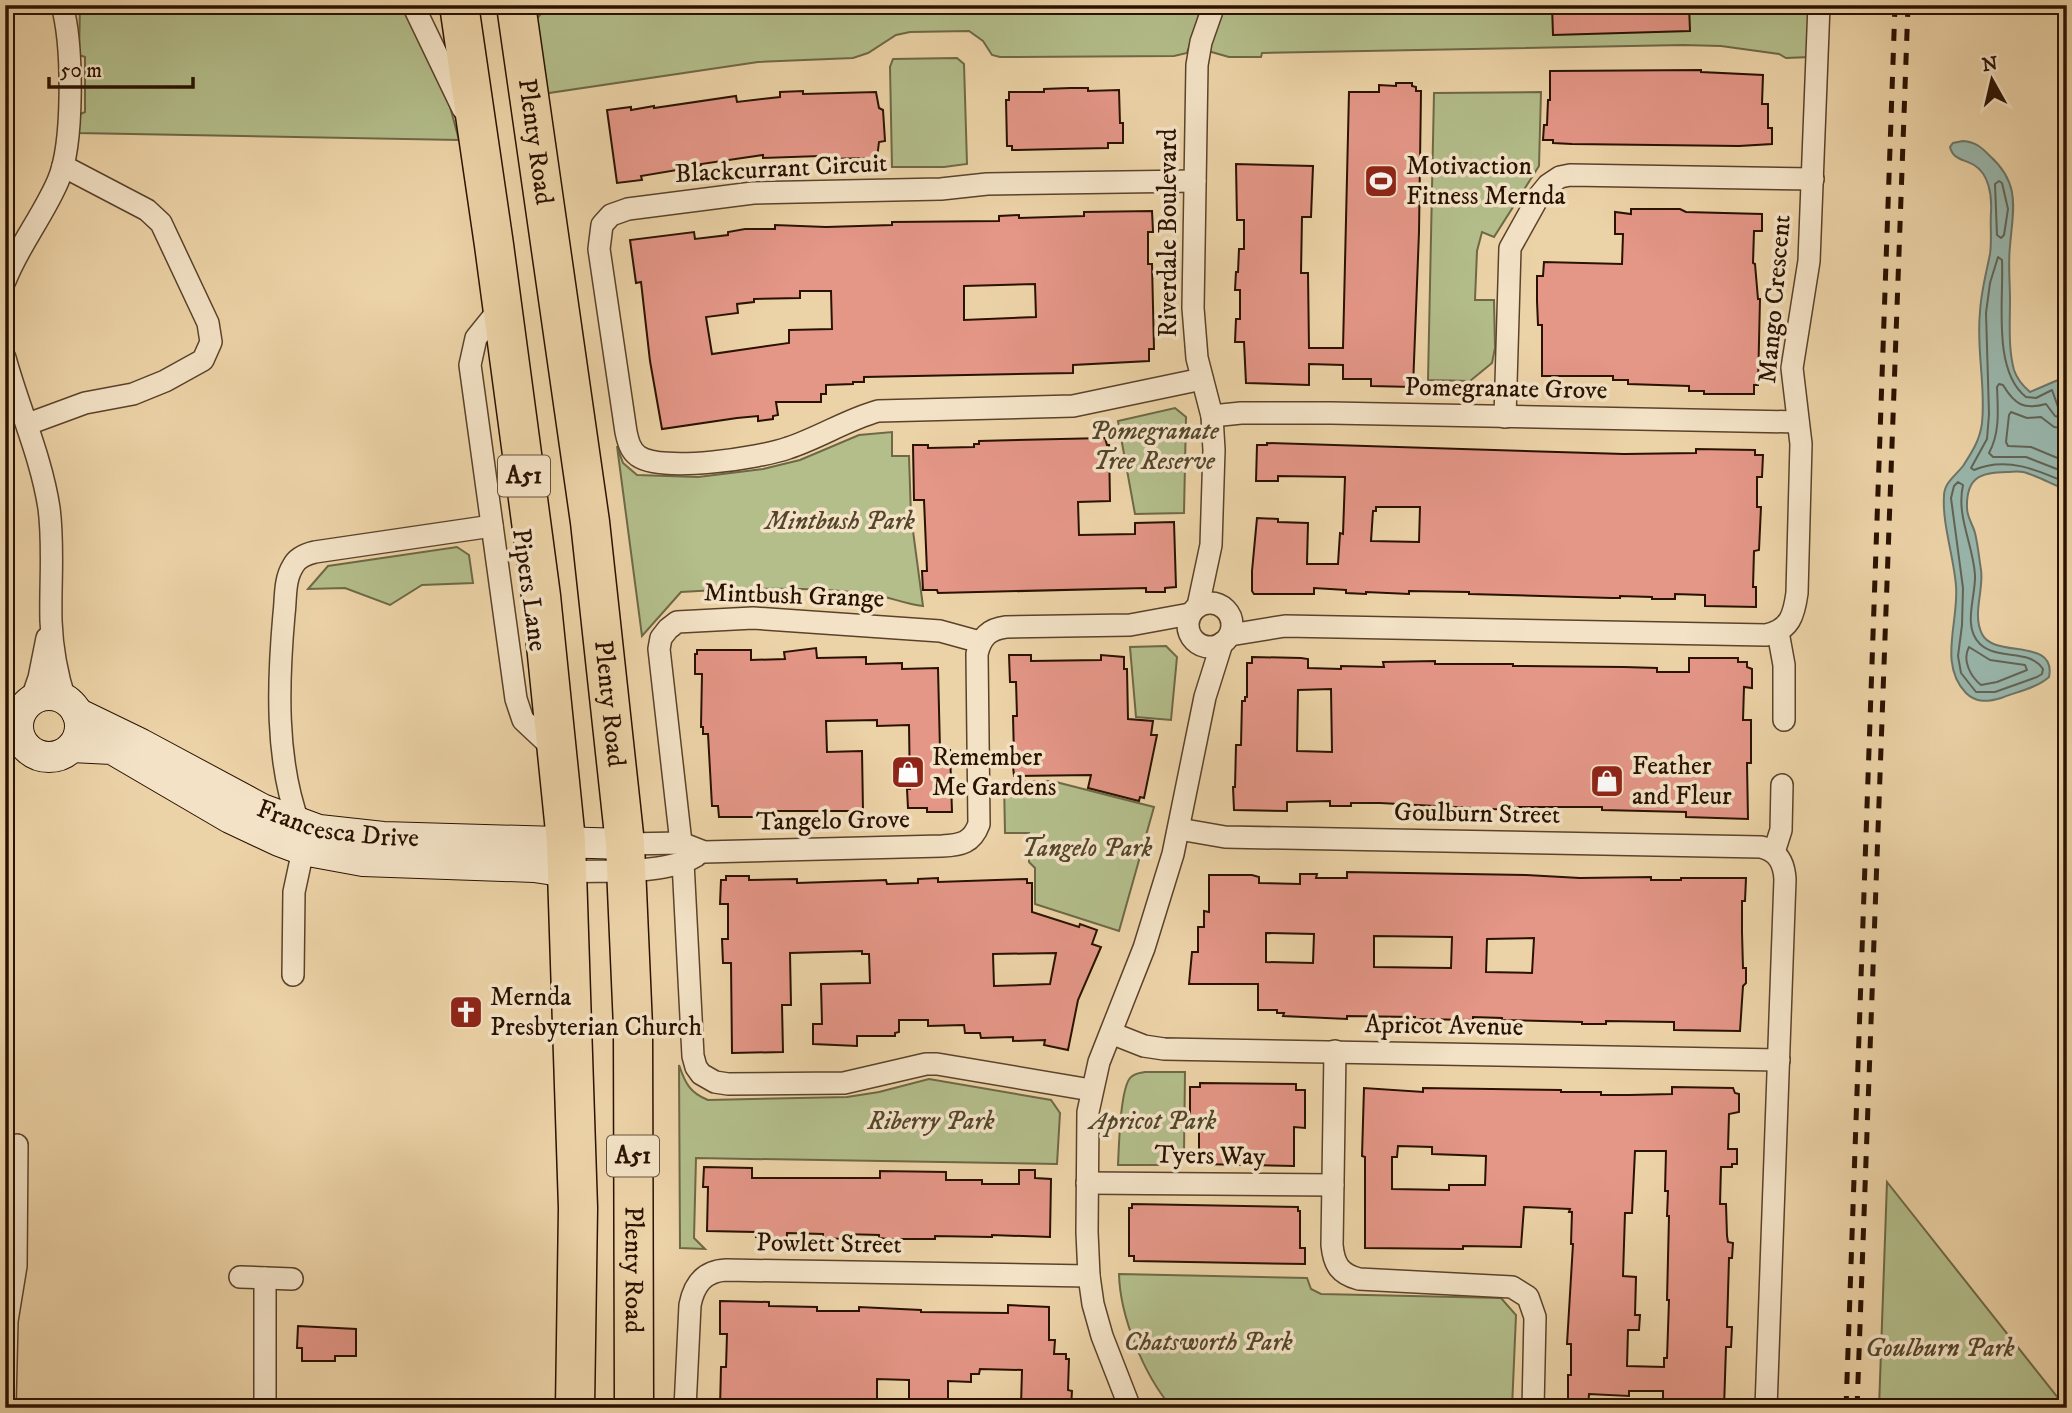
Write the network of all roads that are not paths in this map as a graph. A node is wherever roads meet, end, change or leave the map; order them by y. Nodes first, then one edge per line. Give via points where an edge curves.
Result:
1 (62, 5) edge
2 (413, 5) edge
3 (459, 5) edge
4 (1214, 5) edge
5 (1819, 5) edge
6 (523, 12) edge
7 (480, 146) junction
8 (63, 166) junction
9 (1812, 179) junction
10 (1195, 181) junction
11 (5, 281) edge
12 (502, 307) junction
13 (5, 358) edge
14 (1202, 379) junction
15 (18, 414) edge
16 (1212, 416) junction
17 (1505, 417) junction
18 (1798, 422) junction
19 (492, 526) junction
20 (1211, 545) junction
21 (1225, 608) junction
22 (1194, 610) junction
23 (51, 623) junction
24 (1130, 625) junction
25 (1285, 625) junction
26 (1779, 632) junction
27 (1193, 639) junction
28 (1226, 639) junction
29 (980, 642) junction
30 (1205, 697) junction
31 (21, 706) edge
32 (71, 707) junction
33 (1784, 720) dead end
34 (13, 736) edge
35 (72, 747) junction
36 (556, 751) junction
37 (285, 778) junction
38 (1782, 785) dead end
39 (262, 809) junction
40 (1179, 829) junction
41 (301, 837) junction
42 (1774, 852) junction
43 (682, 853) junction
44 (567, 856) junction
45 (625, 857) junction
46 (293, 975) dead end
47 (1111, 1033) junction
48 (1335, 1051) junction
49 (1779, 1060) junction
50 (1091, 1090) junction
51 (18, 1145) dead end
52 (1087, 1183) junction
53 (1333, 1185) junction
54 (1089, 1276) junction
55 (240, 1277) dead end
56 (265, 1278) junction
57 (292, 1279) dead end
58 (5, 1403) edge
59 (1131, 1404) edge
60 (265, 1408) edge
61 (575, 1408) edge
62 (634, 1408) edge
63 (685, 1408) edge
64 (1533, 1408) edge
65 (1766, 1408) edge

1 - 8 street via 69,61
2 - 7 street
3 - 7 highway, Plenty Road / A51
4 - 10 street, Riverdale Boulevard via 1198,53
5 - 9 street, Mango Crescent
6 - 45 highway, Plenty Road / A51 via 590,522
7 - 12 highway, Plenty Road / A51
8 - 11 street
8 - 15 street via 147,210 161,223 208,323 211,342 203,360 133,394
9 - 17 street via 1570,175 1554,179 1539,196 1510,248
9 - 18 street, Mango Crescent via 1807,283 1792,368
10 - 14 street, Riverdale Boulevard via 1193,308
10 - 14 street, Blackcurrant Circuit via 727,195 617,212 602,225 600,249 626,432 632,450 646,460 712,462 763,455 878,411 1073,407
12 - 19 street, Pipers Lane via 476,338 470,365
12 - 36 highway, Plenty Road / A51 via 541,596
13 - 15 street
14 - 16 street, Riverdale Boulevard
15 - 23 street via 43,477 49,509
16 - 17 street, Pomegranate Grove
16 - 20 street, Riverdale Boulevard
17 - 18 street, Pomegranate Grove
18 - 26 street, Mango Crescent via 1796,601 1791,620
19 - 36 street, Pipers Lane via 516,699 523,720
19 - 37 street via 321,551 294,563 287,579 279,681
20 - 21 street, Riverdale Boulevard
20 - 22 street, Riverdale Boulevard
21 - 22 street via 1209,602
21 - 25 street
21 - 28 street via 1232,623
22 - 24 street
22 - 27 street via 1188,622
23 - 31 street via 39,678
23 - 32 street via 58,677
24 - 27 street
24 - 29 street via 1006,627 995,629
25 - 26 street
25 - 28 street
26 - 33 street
27 - 28 street via 1208,647
27 - 30 street
28 - 30 street
29 - 43 street, Tangelo Grove via 979,824 968,842
29 - 43 street, Mintbush Grange via 940,631 789,618 677,622 667,629 659,649
30 - 40 street
31 - 32 street via 48,695
31 - 34 street
32 - 35 street via 79,731
32 - 39 street, Francesca Drive
34 - 35 street via 45,757
35 - 41 street, Francesca Drive via 112,750 279,841
36 - 44 highway, Plenty Road / A51
37 - 39 street
37 - 41 street
38 - 42 street via 1781,830
39 - 41 street, Francesca Drive
40 - 42 street, Goulburn Street via 1225,837 1761,847
40 - 47 street via 1148,936
41 - 44 street, Francesca Drive via 520,842
41 - 46 street
42 - 49 street via 1786,879
43 - 45 street, Tangelo Grove
43 - 50 street, Mintbush Grange via 693,1056 708,1080 728,1084 844,1083 926,1064
44 - 45 street, Francesca Drive
44 - 61 highway, Plenty Road / A51 via 578,1208
45 - 62 highway, Plenty Road / A51 via 633,1027
47 - 48 street, Apricot Avenue via 1164,1049
47 - 50 street
48 - 49 street, Apricot Avenue
48 - 53 street
49 - 65 street
50 - 52 street
51 - 58 street via 16,1266 7,1321
52 - 53 street, Tyers Way
52 - 54 street
53 - 64 street via 1333,1258 1345,1274 1370,1280 1512,1287 1528,1297 1535,1317
54 - 59 street via 1102,1336
54 - 63 street, Powlett Street via 712,1273 699,1282 690,1306
55 - 56 street
56 - 57 street
56 - 60 street

